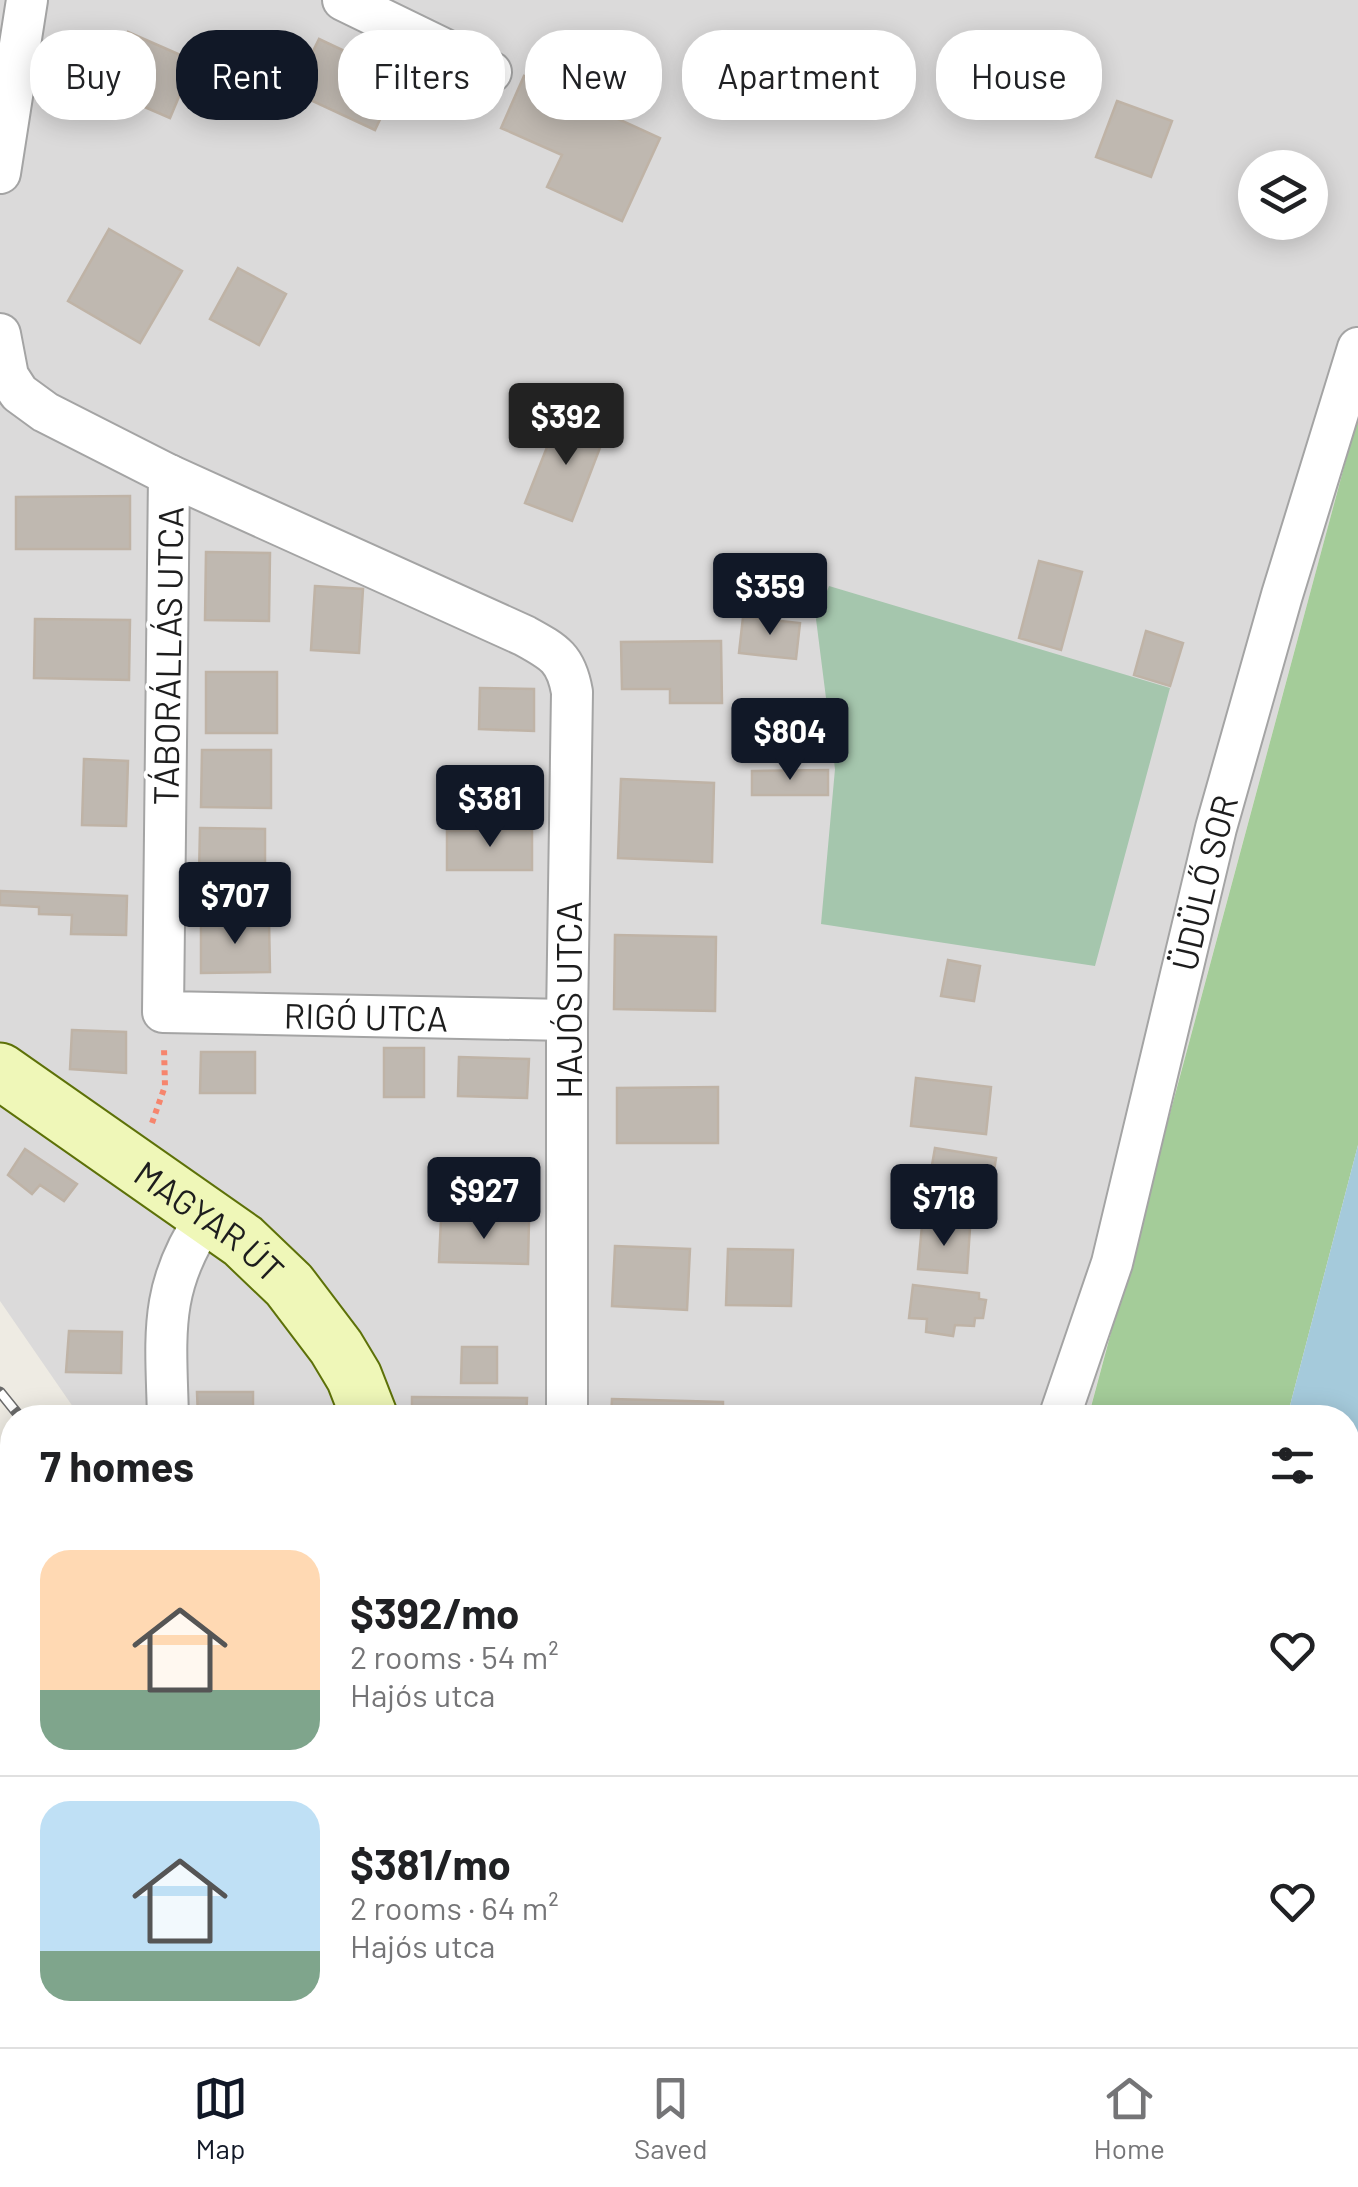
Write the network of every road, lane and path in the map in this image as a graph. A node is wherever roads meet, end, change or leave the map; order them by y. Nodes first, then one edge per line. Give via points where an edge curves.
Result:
1 (343, 0) edge
2 (17, 11) edge
3 (405, 30) edge
4 (0, 174) edge
5 (0, 334) edge
6 (1358, 348) edge
7 (169, 475) junction
8 (163, 1012) junction
9 (566, 1020) junction
10 (0, 1071) edge
11 (150, 1129) dead end
12 (207, 1216) junction
13 (168, 1405) edge
14 (365, 1405) edge
15 (567, 1405) edge
16 (1063, 1405) edge

1 - 3 street
2 - 4 street
5 - 7 street, TÁBORÁLLÁS UTCA via 8,376 19,393
6 - 16 street, ÜDÜLŐ SOR via 1216,828 1112,1262
7 - 8 street, TÁBORÁLLÁS UTCA
7 - 9 street, HAJÓS UTCA via 525,636 568,669
8 - 9 street, RIGÓ UTCA
8 - 11 path via 165,1086
9 - 15 street, HAJÓS UTCA
10 - 12 street, MAGYAR ÚT
12 - 13 street via 180,1260 165,1318
12 - 14 street, MAGYAR ÚT via 289,1284 336,1347

